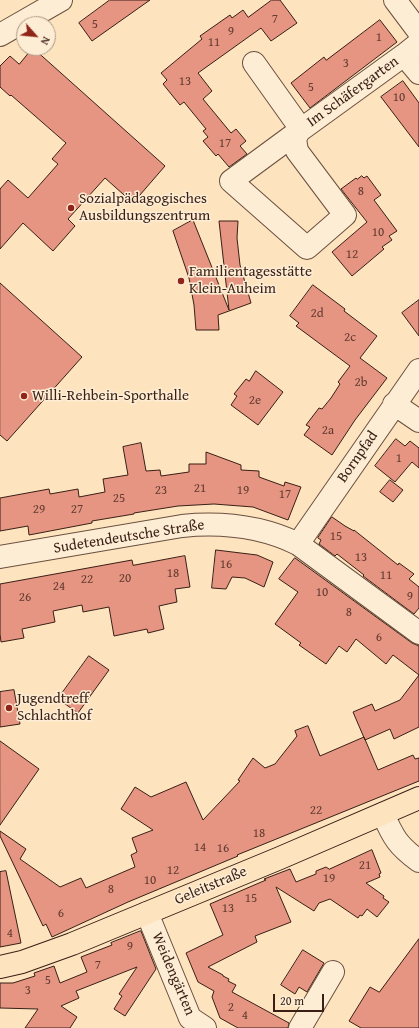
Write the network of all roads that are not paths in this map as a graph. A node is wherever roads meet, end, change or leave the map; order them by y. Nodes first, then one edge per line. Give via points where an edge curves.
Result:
1 (395, 0) edge
2 (58, 1) edge
3 (419, 32) edge
4 (0, 35) edge
5 (411, 49) edge
6 (254, 63) dead end
7 (419, 73) edge
8 (300, 130) junction
9 (419, 370) edge
10 (394, 404) junction
11 (419, 421) edge
12 (298, 544) junction
13 (0, 557) edge
14 (419, 633) edge
15 (419, 798) edge
16 (384, 814) junction
17 (419, 861) edge
18 (147, 913) junction
19 (0, 967) edge
20 (333, 972) dead end
21 (193, 1025) edge
22 (300, 1028) edge

1 - 3 street
2 - 4 street
5 - 7 street
5 - 8 street, Im Schäfergarten
6 - 8 street, Im Schäfergarten
8 - 8 street, Im Schäfergarten via 231,181 307,248 345,215 297,151 295,138
9 - 10 street, Bornpfad
10 - 11 street
10 - 12 street, Bornpfad
12 - 13 street, Sudetendeutsche Straße via 283,537 245,527 201,524
12 - 14 street, Sudetendeutsche Straße
15 - 16 main road, Geleitstraße
16 - 17 street via 397,842
16 - 18 main road, Geleitstraße
18 - 19 main road, Geleitstraße via 47,953
18 - 21 street, Weidengärten
20 - 22 street

